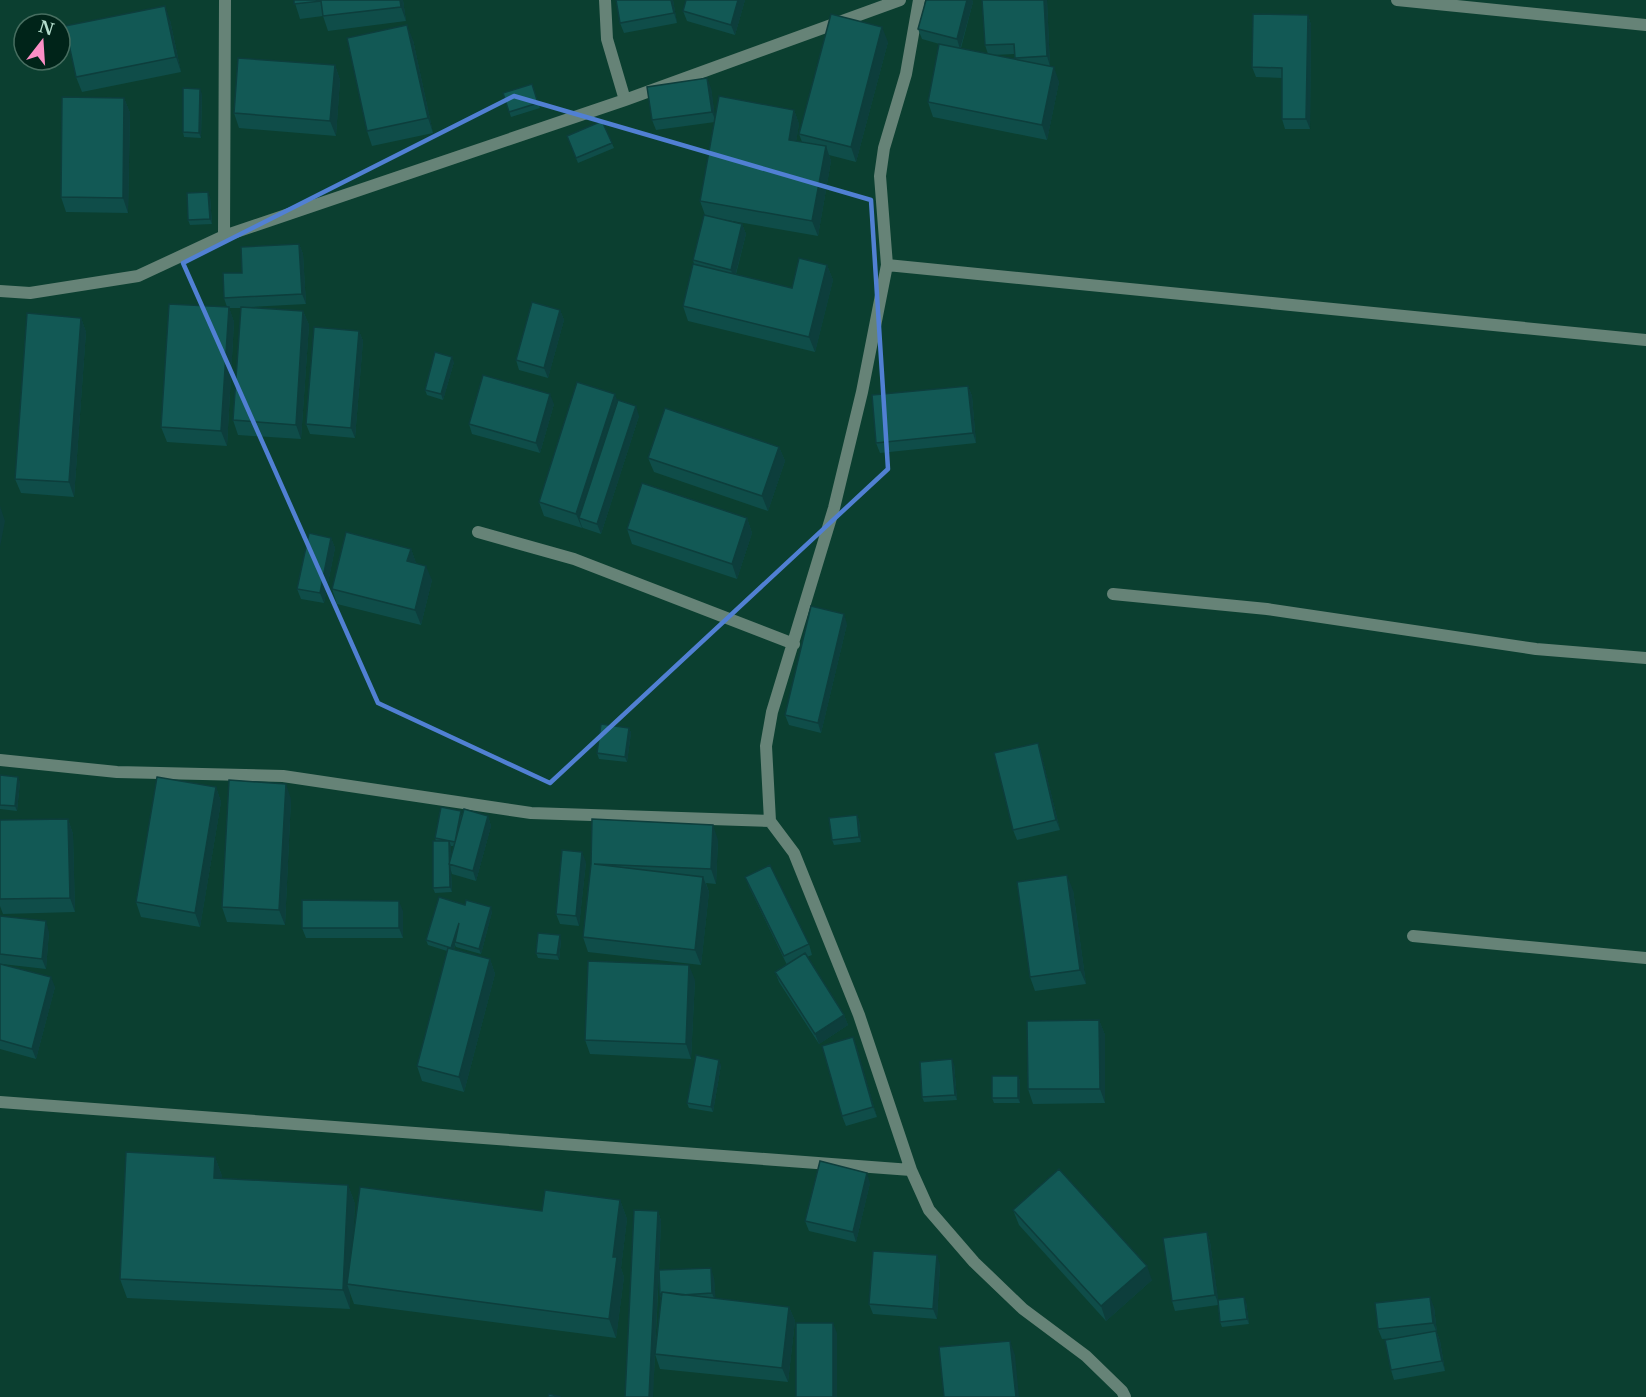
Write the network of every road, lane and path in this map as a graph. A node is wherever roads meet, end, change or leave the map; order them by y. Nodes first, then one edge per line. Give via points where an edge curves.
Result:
1 (225, 0) edge
2 (605, 0) edge
3 (900, 0) edge
4 (919, 0) edge
5 (1397, 0) edge
6 (1646, 25) edge
7 (625, 100) junction
8 (224, 236) junction
9 (887, 265) junction
10 (0, 291) edge
11 (1646, 340) edge
12 (477, 532) dead end
13 (1113, 594) dead end
14 (794, 644) junction
15 (1646, 658) edge
16 (0, 760) edge
17 (770, 821) junction
18 (1413, 936) dead end
19 (1646, 958) edge
20 (0, 1102) edge
21 (911, 1170) junction
22 (1125, 1397) edge

1 - 8 street
2 - 7 street via 607,39
3 - 7 street
4 - 9 street via 906,74 884,148 880,176
5 - 6 street
7 - 8 street
8 - 10 street via 138,276 30,293
9 - 11 street
9 - 14 street via 834,508
12 - 14 street via 574,559
13 - 15 street via 1267,609 1536,649
14 - 17 street via 772,712 766,746
16 - 17 street via 117,772 284,776 531,813
17 - 21 street via 794,853 859,1015
18 - 19 street
20 - 21 street
21 - 22 street via 929,1210 974,1262 1023,1309 1086,1356

